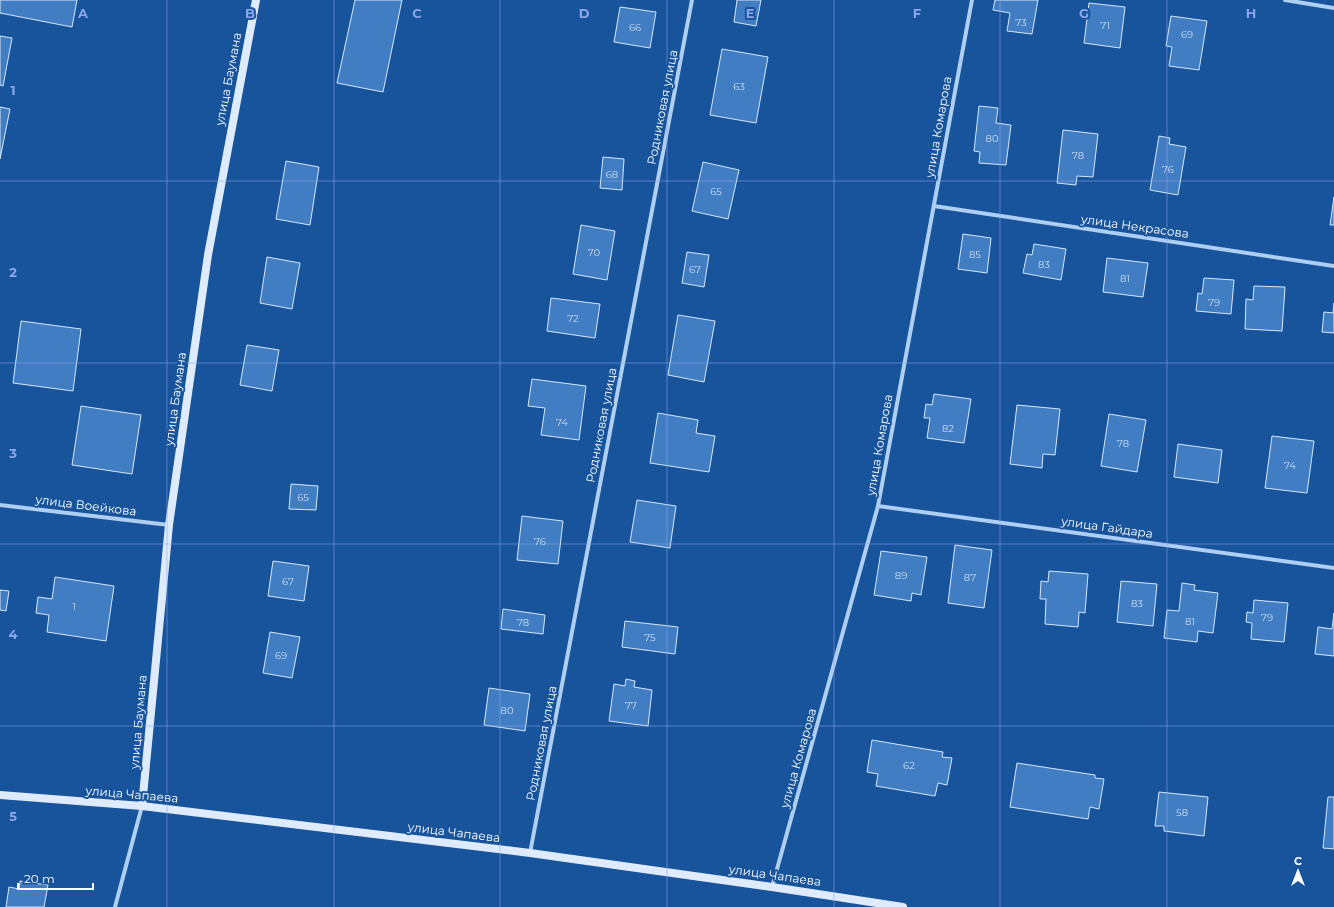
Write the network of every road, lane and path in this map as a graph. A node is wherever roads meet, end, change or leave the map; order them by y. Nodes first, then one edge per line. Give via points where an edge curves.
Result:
1 (256, 0) edge
2 (692, 0) edge
3 (972, 0) edge
4 (1285, 0) edge
5 (1334, 8) edge
6 (934, 206) junction
7 (1334, 266) edge
8 (0, 505) edge
9 (878, 506) junction
10 (169, 525) junction
11 (1334, 568) edge
12 (0, 795) edge
13 (142, 806) junction
14 (530, 853) junction
15 (772, 887) junction
16 (115, 907) edge
17 (903, 907) edge

1 - 10 street, улица Баумана via 208,256
2 - 14 street, Родниковая улица
3 - 6 street, улица Комарова
4 - 5 street
6 - 7 street, улица Некрасова
6 - 9 street, улица Комарова
8 - 10 street, улица Воейкова
9 - 11 street, улица Гайдара
9 - 15 street, улица Комарова
10 - 13 street, улица Баумана
12 - 13 street, улица Чапаева
13 - 14 street, улица Чапаева
13 - 16 street
14 - 15 street, улица Чапаева
15 - 17 street, улица Чапаева

